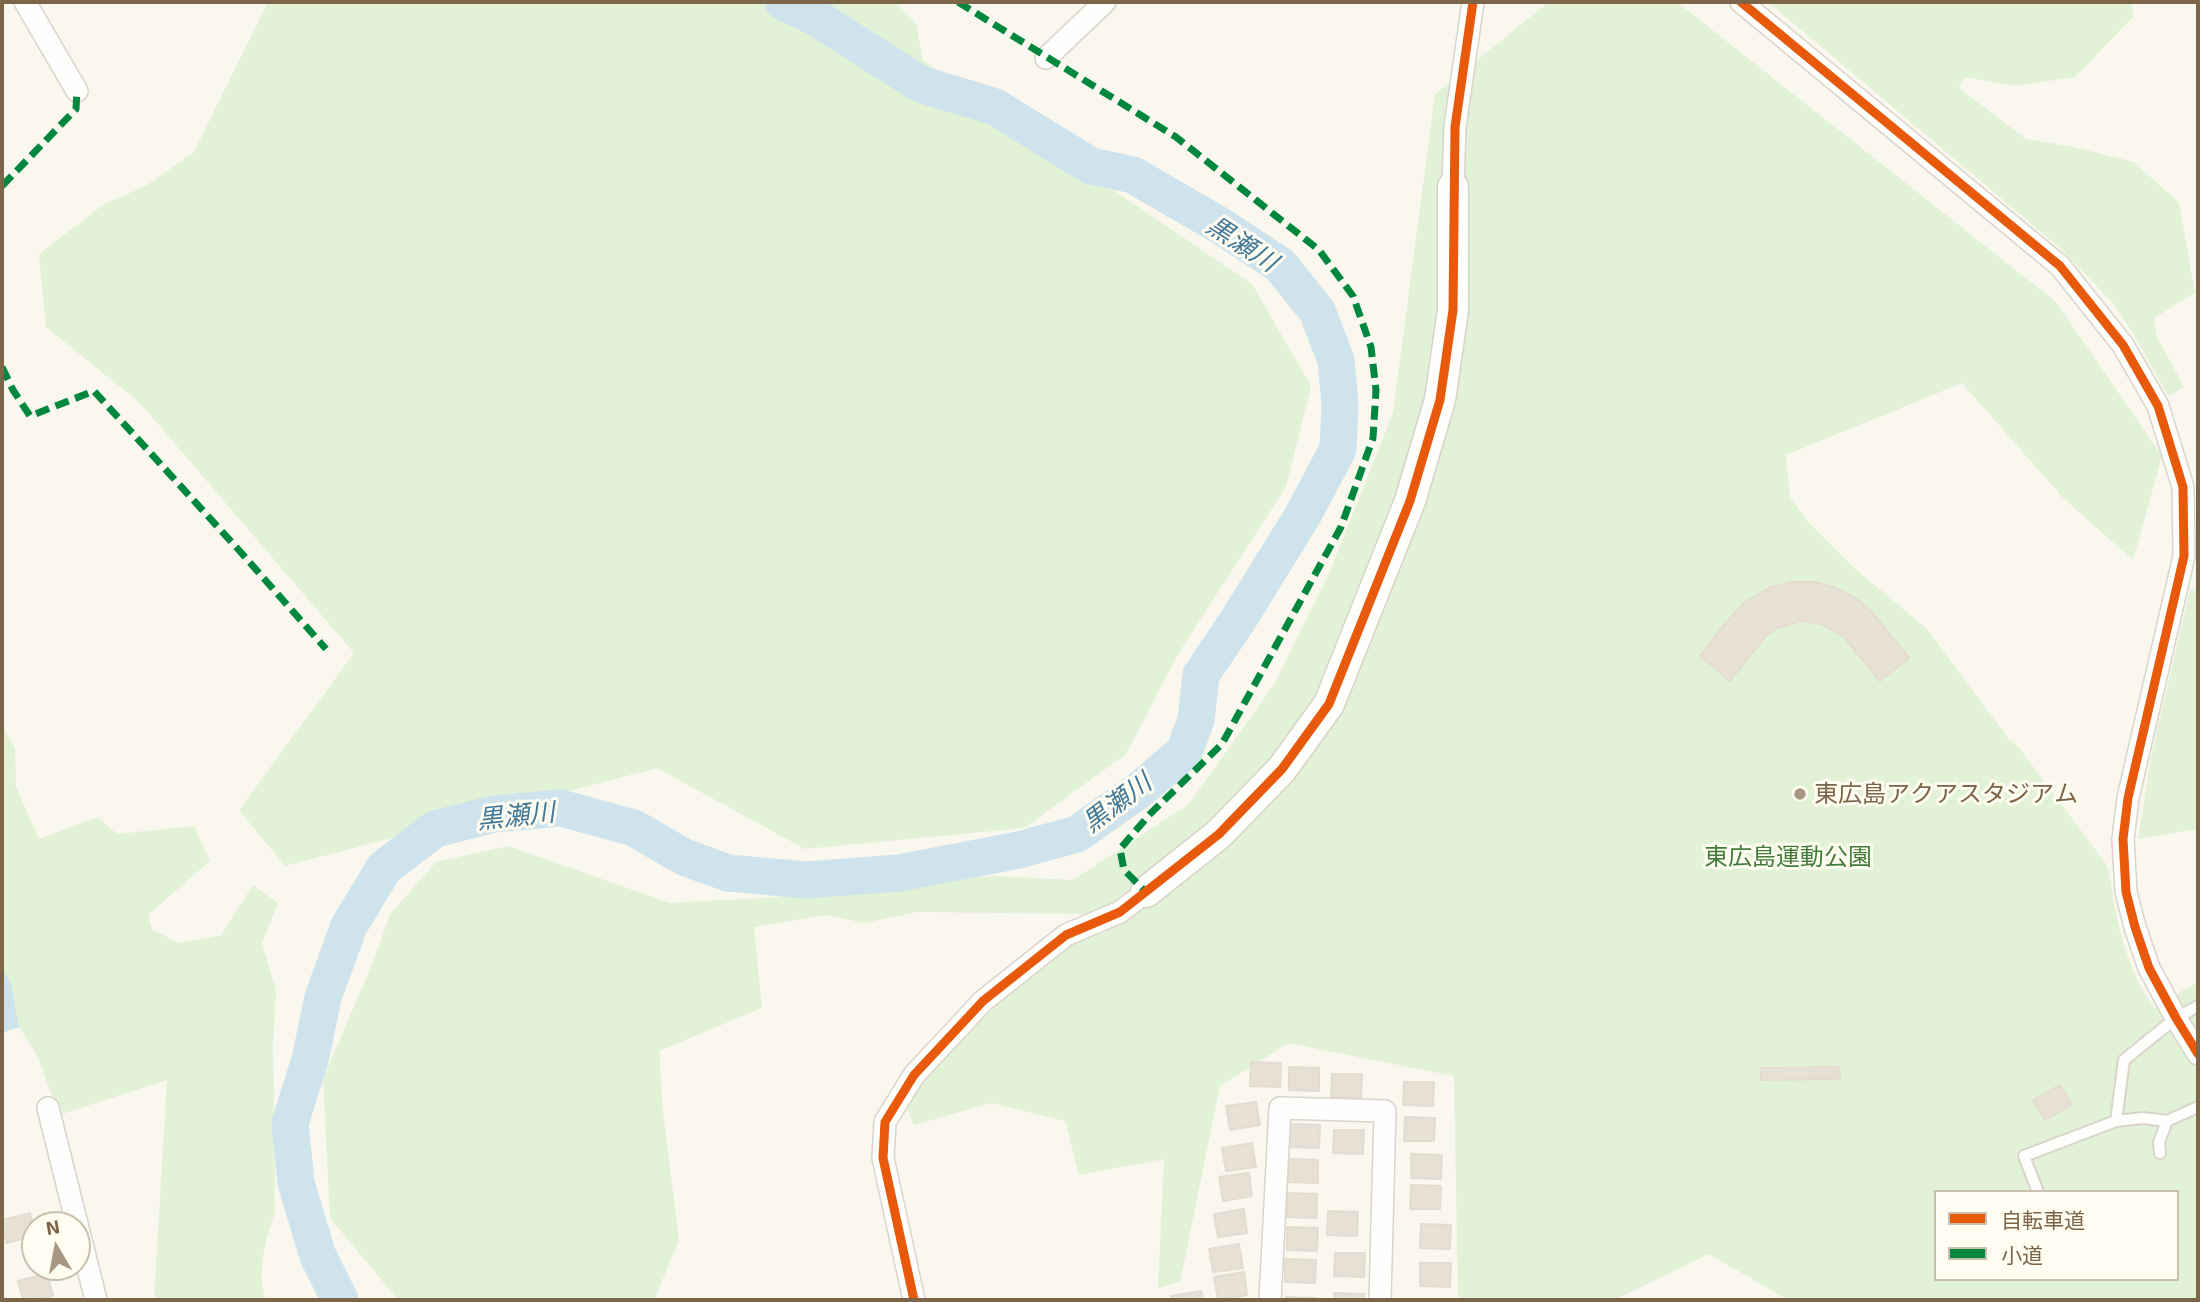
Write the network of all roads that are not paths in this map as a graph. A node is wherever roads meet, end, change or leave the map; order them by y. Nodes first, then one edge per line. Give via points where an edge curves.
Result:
1 (26, 2) edge
2 (1105, 2) edge
3 (1473, 2) edge
4 (1741, 2) edge
5 (1046, 58) dead end
6 (77, 91) dead end
7 (1453, 187) joint
8 (1146, 892) joint
9 (2198, 1006) edge
10 (2176, 1018) junction
11 (2198, 1054) edge
12 (2198, 1107) edge
13 (48, 1108) dead end
14 (2116, 1121) junction
15 (2168, 1121) junction
16 (2160, 1153) dead end
17 (2037, 1190) edge
18 (96, 1300) edge
19 (914, 1300) edge
20 (1270, 1300) edge
21 (1380, 1300) edge

1 - 6 street
2 - 5 street
3 - 7 street via 1455,127
4 - 10 street via 2060,266 2123,345 2158,406 2183,487 2184,556 2128,797 2123,839 2126,892 2135,927 2149,968
7 - 8 street via 1453,310 1440,400 1410,501 1329,704 1282,769 1228,824
8 - 19 street via 1121,912 1066,935 983,1001 914,1075 885,1122 883,1158
9 - 10 lane
10 - 11 street
10 - 14 lane via 2124,1060
12 - 15 lane
13 - 18 street
14 - 15 lane
14 - 17 lane via 2024,1156
15 - 16 lane via 2159,1142
20 - 21 street via 1280,1108 1385,1111

